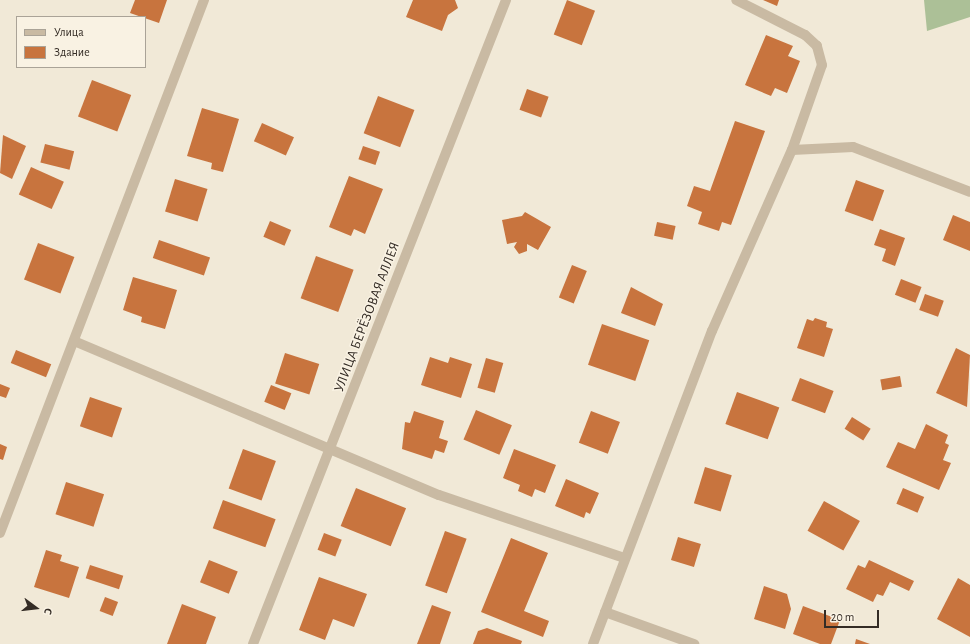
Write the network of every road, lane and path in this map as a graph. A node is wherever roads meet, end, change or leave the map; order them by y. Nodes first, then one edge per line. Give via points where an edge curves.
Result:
1 (204, 0) edge
2 (506, 0) edge
3 (736, 0) edge
4 (792, 150) junction
5 (970, 192) edge
6 (74, 341) junction
7 (330, 450) junction
8 (0, 534) edge
9 (624, 558) junction
10 (606, 612) junction
11 (253, 644) edge
12 (593, 644) edge
13 (694, 644) edge

1 - 6 street
2 - 7 street, УЛИЦА БЕРЁЗОВАЯ АЛЛЕЯ
3 - 4 street via 805,35 821,54 819,77
4 - 5 street via 853,147
4 - 9 street via 712,331
6 - 7 street
6 - 8 street
7 - 9 street via 439,495
7 - 11 street, УЛИЦА БЕРЁЗОВАЯ АЛЛЕЯ
9 - 10 street
10 - 12 street
10 - 13 street

